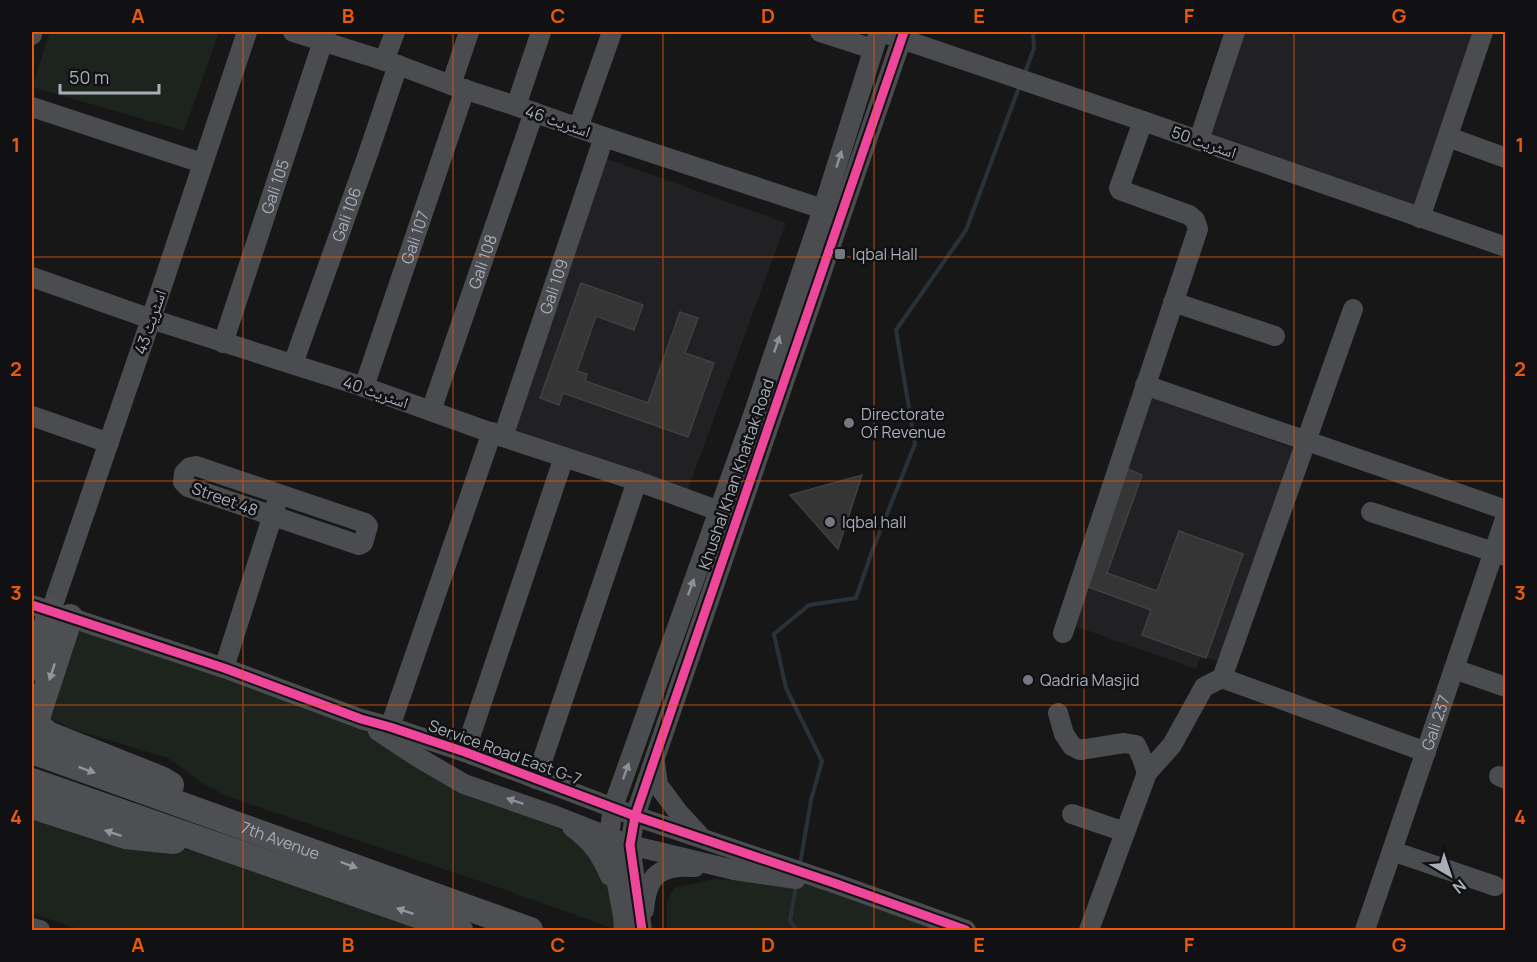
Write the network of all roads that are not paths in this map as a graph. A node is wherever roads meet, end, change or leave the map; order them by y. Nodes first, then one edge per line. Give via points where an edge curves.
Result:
1 (247, 32) edge
2 (293, 32) edge
3 (395, 32) edge
4 (469, 32) edge
5 (541, 32) edge
6 (612, 32) edge
7 (820, 32) edge
8 (1235, 32) edge
9 (1483, 32) edge
10 (902, 35) edge
11 (324, 36) edge
12 (878, 37) edge
13 (391, 63) junction
14 (458, 87) junction
15 (32, 107) edge
16 (525, 109) junction
17 (1143, 121) junction
18 (578, 128) junction
19 (604, 137) junction
20 (1448, 137) junction
21 (1198, 140) junction
22 (1506, 158) edge
23 (202, 164) junction
24 (823, 209) junction
25 (1419, 218) junction
26 (1506, 247) edge
27 (33, 281) edge
28 (1173, 302) junction
29 (1353, 309) dead end
30 (151, 319) junction
31 (1275, 336) dead end
32 (223, 343) junction
33 (293, 364) junction
34 (1145, 385) junction
35 (364, 387) junction
36 (431, 411) junction
37 (32, 416) edge
38 (761, 421) junction
39 (497, 435) junction
40 (1307, 441) junction
41 (109, 443) junction
42 (564, 457) junction
43 (637, 481) junction
44 (280, 494) junction
45 (1506, 510) edge
46 (718, 511) junction
47 (1371, 512) dead end
48 (1506, 516) edge
49 (272, 517) junction
50 (1499, 554) edge
51 (51, 611) edge
52 (1063, 633) dead end
53 (32, 668) edge
54 (224, 668) junction
55 (1454, 669) junction
56 (1222, 678) junction
57 (1506, 687) edge
58 (1058, 713) dead end
59 (361, 719) junction
60 (390, 727) junction
61 (32, 751) edge
62 (465, 752) junction
63 (1426, 752) junction
64 (654, 760) junction
65 (1147, 773) junction
66 (536, 779) junction
67 (32, 781) edge
68 (32, 806) edge
69 (613, 807) junction
70 (1072, 814) dead end
71 (556, 816) junction
72 (635, 816) junction
73 (232, 822) junction
74 (1125, 832) junction
75 (609, 836) junction
76 (702, 838) junction
77 (213, 844) junction
78 (630, 845) junction
79 (1392, 851) junction
80 (734, 870) junction
81 (834, 884) junction
82 (1495, 886) dead end
83 (623, 923) edge
84 (32, 928) edge
85 (40, 930) edge
86 (460, 930) edge
87 (530, 930) edge
88 (643, 930) edge
89 (966, 930) edge
90 (1089, 930) edge
91 (1365, 930) edge

1 - 23 street, اسٹریٹ 43
2 - 11 street, اسٹریٹ 46
3 - 13 street, Gali 106
4 - 14 street
5 - 16 street, Gali 108
6 - 18 street
7 - 12 street, اسٹریٹ 50
8 - 21 street
9 - 20 street
10 - 12 street, اسٹریٹ 50
10 - 17 street, اسٹریٹ 50
10 - 38 street, Khushal Khan Khattak Road
11 - 13 street, اسٹریٹ 46
11 - 32 street, Gali 105
24 -> 12 street, Khushal Khan Khattak Road
13 - 14 street, اسٹریٹ 46
13 - 33 street, Gali 106 via 368,154
14 - 16 street, اسٹریٹ 46
14 - 35 street, Gali 107
15 - 23 street
16 - 18 street, اسٹریٹ 46
16 - 36 street, Gali 108
17 - 21 street, اسٹریٹ 50
17 - 28 street via 1120,190 1189,215 1198,229
18 - 19 street, اسٹریٹ 46
19 - 24 street, اسٹریٹ 46
19 - 39 street, Gali 109
20 - 22 street
20 - 25 street
21 - 25 street, اسٹریٹ 50
23 - 30 street, اسٹریٹ 43
38 -> 24 street, Khushal Khan Khattak Road
25 - 26 street, اسٹریٹ 50
27 - 30 street, اسٹریٹ 40
28 - 31 street
28 - 34 street
29 - 40 street
30 - 32 street, اسٹریٹ 40
30 - 41 street, اسٹریٹ 43
32 - 33 street, اسٹریٹ 40
33 - 35 street, اسٹریٹ 40
34 - 40 street
34 - 52 street
35 - 36 street, اسٹریٹ 40
36 - 39 street, اسٹریٹ 40
37 - 41 street
38 - 46 street, Khushal Khan Khattak Road
38 - 64 street, Khushal Khan Khattak Road
39 - 42 street, اسٹریٹ 40
39 - 60 street, Gali 109
40 - 45 street
40 - 56 street
41 - 51 street, اسٹریٹ 43
42 - 43 street, اسٹریٹ 40
42 - 62 street
43 - 46 street, اسٹریٹ 40
43 - 66 street
44 - 49 street
44 - 49 street, Street 48 via 365,523 368,526 362,545
44 - 49 street, Street 48 via 196,465 184,473 183,482 188,487
69 -> 46 street, Khushal Khan Khattak Road
47 - 50 street
48 - 50 street, Gali 237
49 - 54 street
50 - 55 street, Gali 237
51 - 53 main road
51 - 54 street, Service Road East G-7
51 -> 73 main road via 37,718 40,727 48,734 161,779
54 - 59 street, Service Road East G-7
55 - 57 street
55 - 63 street, Gali 237
56 - 63 street
56 - 65 street via 1204,687 1172,745
58 - 65 street via 1072,746 1080,750 1124,743 1136,745
59 - 60 street, Service Road East G-7
71 -> 59 street, Service Road East G-7 via 464,784
60 - 62 street, Service Road East G-7
61 -> 73 main road, 7th Avenue
62 - 66 street, Service Road East G-7
63 - 79 street, Gali 237
64 - 72 street, Khushal Khan Khattak Road
64 - 76 street via 658,785
65 - 74 street
66 - 69 street, Service Road East G-7
67 - 77 main road, 7th Avenue
77 -> 68 main road via 125,836
69 - 72 street, Service Road East G-7
69 - 75 street, Khushal Khan Khattak Road
70 - 74 street
71 - 75 street, Service Road East G-7
71 - 83 street via 586,838 602,858
72 - 76 street, Service Road East G-7
72 - 78 street, Khushal Khan Khattak Road
73 -> 87 main road, 7th Avenue
74 - 90 street
75 - 78 street, Service Road East G-7
75 - 83 street, Khushal Khan Khattak Road
76 - 81 street, Service Road East G-7
86 -> 77 main road, 7th Avenue
78 - 80 street, Service Road East G-7
78 - 88 street, Khushal Khan Khattak Road
79 - 82 street
79 - 91 street, Gali 237
80 - 81 street, Service Road East G-7
80 - 88 street via 684,867 659,873 649,884
81 - 89 street, Service Road East G-7
84 - 85 street

